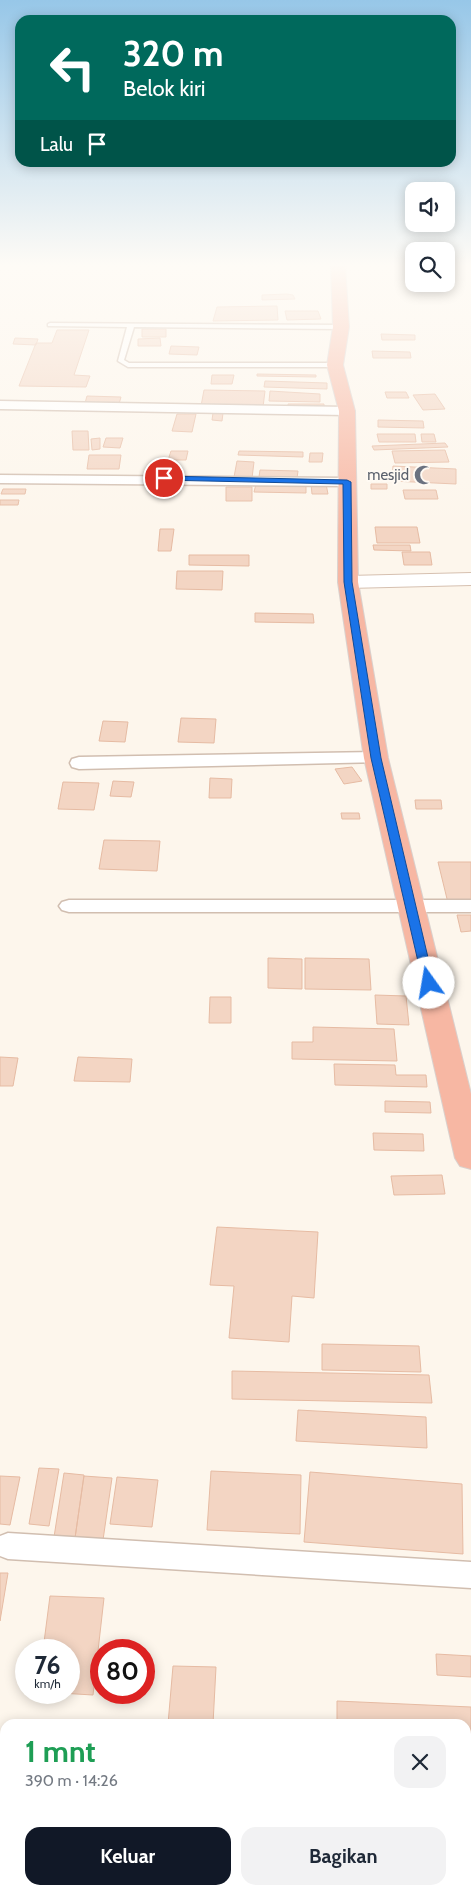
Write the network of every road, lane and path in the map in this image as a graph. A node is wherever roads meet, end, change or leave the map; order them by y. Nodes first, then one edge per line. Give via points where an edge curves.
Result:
1 (123, 353) edge
2 (337, 353) edge
3 (335, 365) junction
4 (0, 405) edge
5 (347, 411) junction
6 (0, 479) edge
7 (347, 482) junction
8 (471, 579) edge
9 (348, 582) junction
10 (376, 758) junction
11 (79, 763) dead end
12 (410, 905) junction
13 (69, 906) dead end
14 (471, 906) edge
15 (471, 1158) edge
16 (8, 1546) dead end
17 (471, 1574) edge

1 - 3 lane via 121,361 124,364
2 - 3 highway
3 - 5 highway
4 - 5 street
5 - 7 highway
6 - 7 street
7 - 9 highway
8 - 9 street
9 - 10 highway
10 - 11 street
10 - 12 highway
12 - 13 street
12 - 14 street
12 - 15 highway
16 - 17 street

